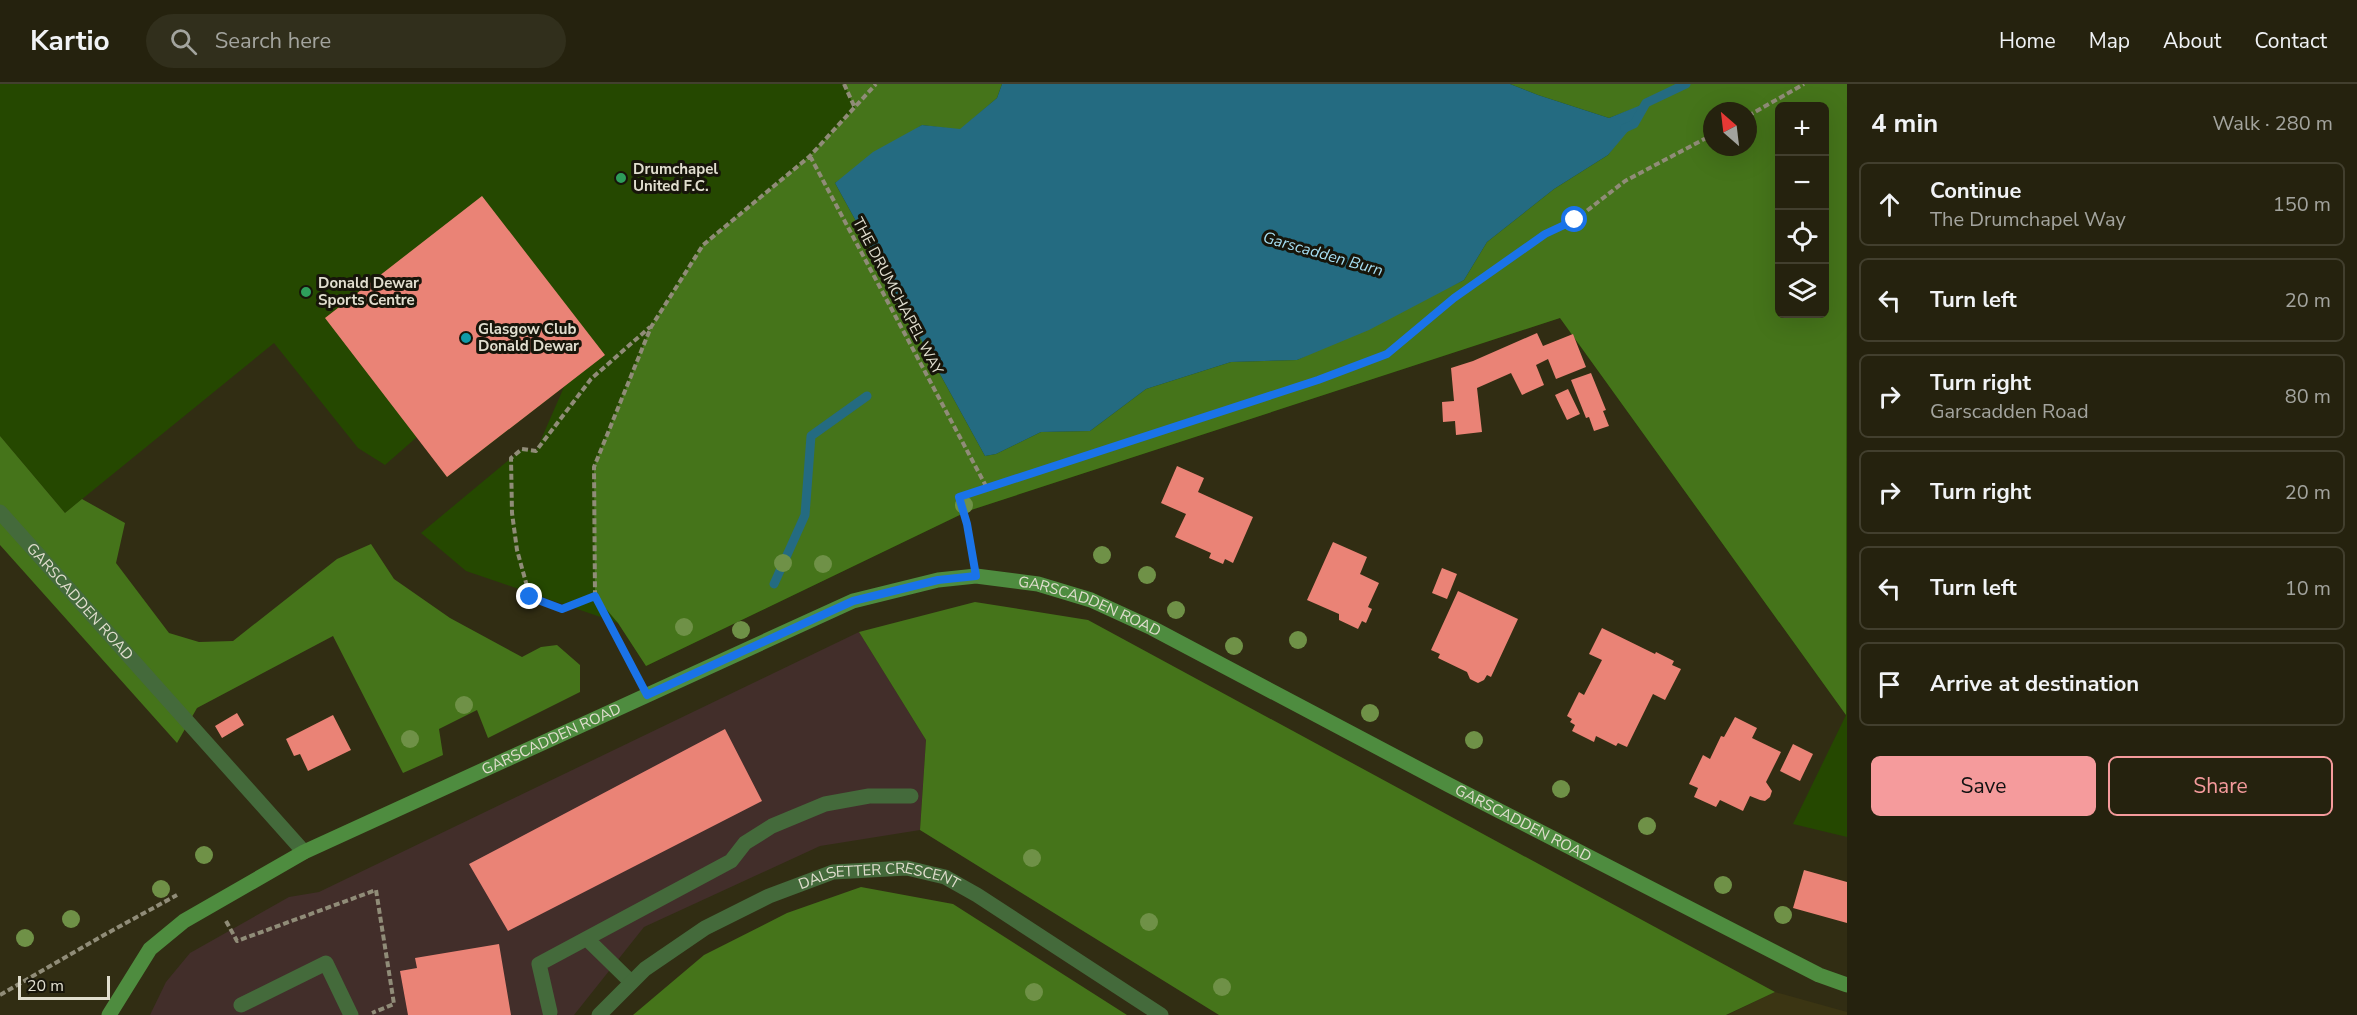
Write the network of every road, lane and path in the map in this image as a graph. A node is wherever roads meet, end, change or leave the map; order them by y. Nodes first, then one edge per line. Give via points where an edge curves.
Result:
1 (844, 84) edge
2 (876, 84) edge
3 (1804, 84) edge
4 (855, 108) junction
5 (1757, 111) edge
6 (1703, 140) edge
7 (810, 156) junction
8 (651, 327) junction
9 (987, 488) junction
10 (0, 512) edge
11 (976, 576) junction
12 (595, 596) junction
13 (647, 695) junction
14 (911, 796) dead end
15 (304, 852) junction
16 (184, 892) dead end
17 (216, 902) junction
18 (587, 939) junction
19 (631, 982) junction
20 (1847, 985) edge
21 (0, 995) edge
22 (122, 997) junction
23 (241, 1005) dead end
24 (550, 1012) dead end
25 (109, 1015) edge
26 (123, 1015) edge
27 (351, 1015) edge
28 (368, 1015) edge
29 (599, 1015) edge
30 (1161, 1015) edge

1 - 4 path
2 - 4 path
3 - 5 path
4 - 7 path
6 - 9 path via 1625,181 1575,220 1545,234 1454,298 1387,354
7 - 8 path via 703,246
7 - 9 path, THE DRUMCHAPEL WAY
8 - 12 path via 594,467
8 - 12 path via 591,379 536,451 522,450 512,458 512,513 530,597 562,609
9 - 11 path via 959,497
10 - 15 street, GARSCADDEN ROAD
11 - 13 street, GARSCADDEN ROAD via 938,580 853,601
11 - 20 street, GARSCADDEN ROAD via 1049,587 1091,600 1152,628 1449,785 1819,975
12 - 13 path
13 - 15 street, GARSCADDEN ROAD
14 - 18 street via 869,796 825,804 772,826 745,843 731,861
15 - 17 street, GARSCADDEN ROAD
16 - 21 path
17 - 22 street, GARSCADDEN ROAD via 184,921 150,949
17 - 28 path via 237,941 376,890 394,1004
18 - 19 street
18 - 24 street via 539,964
19 - 29 street, DALSETTER CRESCENT
19 - 30 street, DALSETTER CRESCENT via 705,928 769,896 833,872 907,868 945,877 969,890
22 - 25 street, GARSCADDEN ROAD
22 - 26 street
23 - 27 street via 326,963

